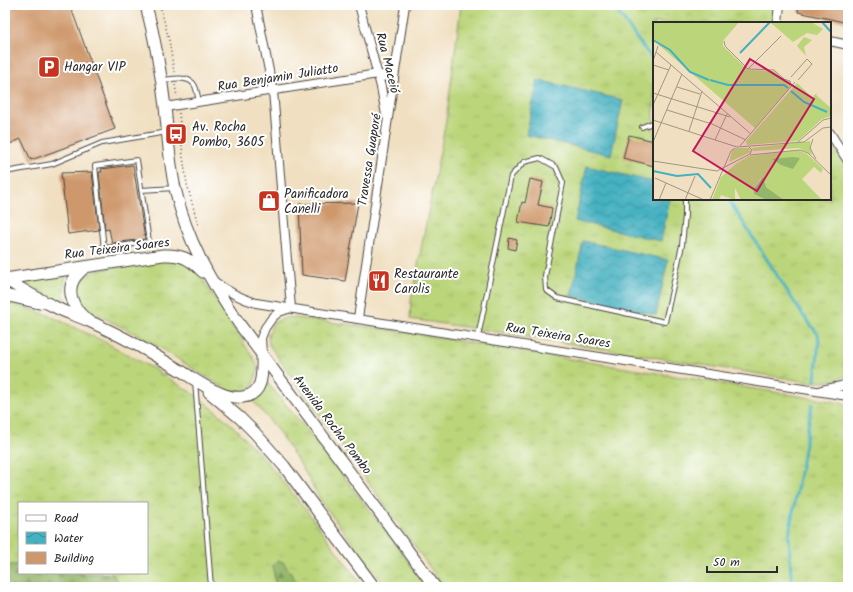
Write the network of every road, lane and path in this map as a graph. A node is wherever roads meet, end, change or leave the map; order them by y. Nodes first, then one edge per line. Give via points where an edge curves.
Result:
1 (146, 5) edge
2 (160, 5) edge
3 (256, 5) edge
4 (359, 5) edge
5 (405, 5) edge
6 (780, 5) edge
7 (778, 22) edge
8 (831, 41) edge
9 (848, 45) edge
10 (378, 74) junction
11 (175, 79) junction
12 (161, 80) junction
13 (393, 83) junction
14 (381, 87) junction
15 (273, 90) junction
16 (177, 98) dead end
17 (199, 102) junction
18 (165, 107) junction
19 (178, 111) dead end
20 (653, 122) edge
21 (642, 127) dead end
22 (387, 128) junction
23 (167, 132) junction
24 (831, 136) edge
25 (848, 161) edge
26 (5, 172) edge
27 (175, 188) junction
28 (141, 190) junction
29 (685, 200) edge
30 (198, 226) dead end
31 (85, 267) junction
32 (209, 277) junction
33 (5, 279) edge
34 (5, 296) edge
35 (55, 307) junction
36 (291, 308) junction
37 (358, 318) junction
38 (88, 321) junction
39 (478, 337) junction
40 (262, 354) junction
41 (198, 383) junction
42 (848, 383) edge
43 (819, 391) junction
44 (848, 396) edge
45 (211, 587) edge
46 (374, 587) edge
47 (435, 587) edge

1 - 12 main road
2 - 11 path
3 - 15 street
4 - 10 street, Rua Maceió
5 - 13 street, Travessa Guaporé
6 - 7 street
8 - 9 street
10 - 13 street, Rua Benjamin Juliatto
10 - 14 street, Rua Maceió
10 - 15 street, Rua Benjamin Juliatto
11 - 12 lane
11 - 16 path
11 - 17 lane via 193,82
12 - 18 main road
13 - 14 street via 388,89
13 - 22 street, Travessa Guaporé
14 - 22 street, Rua Maceió
15 - 17 street, Rua Benjamin Juliatto
15 - 36 street
17 - 18 street, Rua Benjamin Juliatto
18 - 23 main road
19 - 30 path via 187,184
20 - 21 lane
22 - 37 street, Travessa Guaporé
23 - 26 lane via 102,143 52,164
23 - 27 main road
24 - 25 street
27 - 28 lane
27 - 32 main road via 190,238
28 - 28 lane via 150,242 104,248 95,166 137,160
29 - 39 lane via 682,245 665,322 564,300 556,298 546,290 545,276 563,183 556,167 540,158 524,162 511,176
31 - 32 main road, Rua Teixeira Soares via 170,255 185,258
31 - 33 main road, Rua Teixeira Soares
31 - 38 main road via 74,279 71,292 76,308
32 - 36 street, Rua Teixeira Soares via 225,290 246,300
32 - 40 main road, Avenida Rocha Pombo
33 - 35 main road
34 - 35 main road
35 - 38 main road
36 - 37 street, Rua Teixeira Soares
36 - 40 street via 279,312 265,328 261,338
37 - 39 street, Rua Teixeira Soares
38 - 41 main road via 132,343
39 - 43 street, Rua Teixeira Soares
40 - 41 main road via 262,379 251,394 233,397 220,394
40 - 47 main road, Avenida Rocha Pombo
41 - 45 lane
41 - 46 main road via 240,418 269,448
42 - 43 street, Rua Teixeira Soares
43 - 44 street, Rua Teixeira Soares

